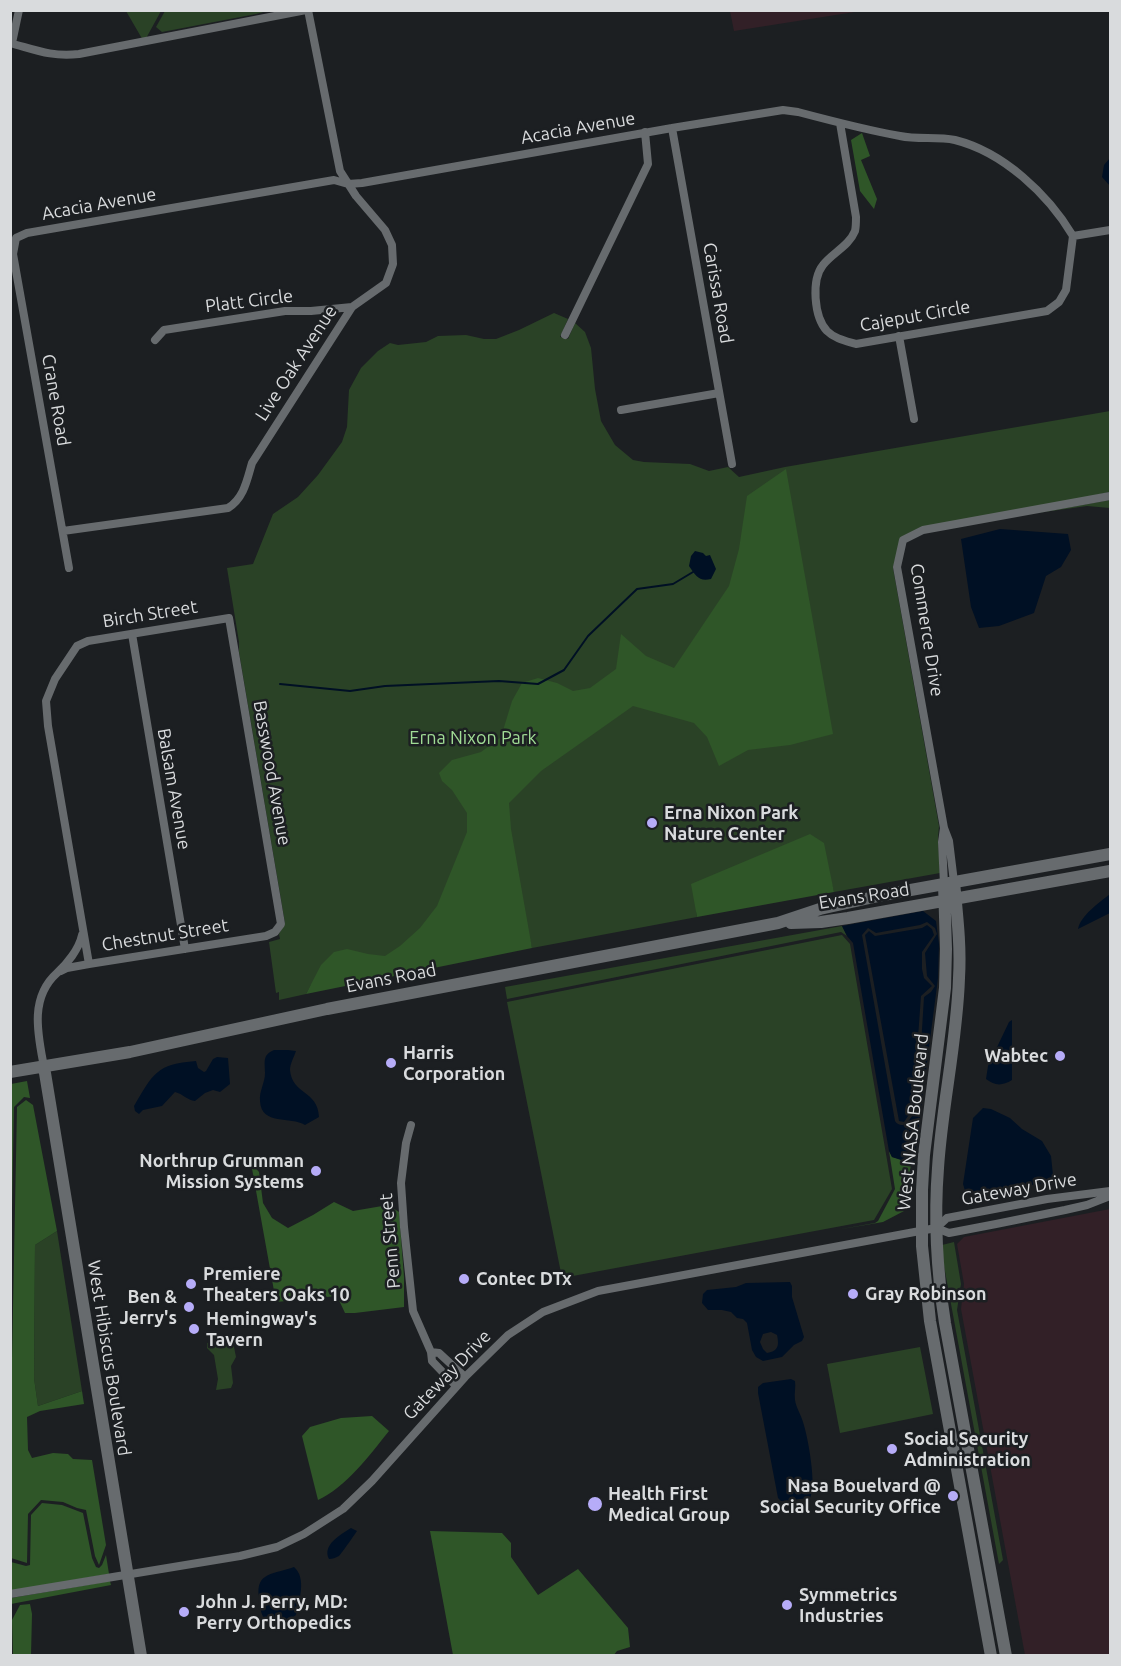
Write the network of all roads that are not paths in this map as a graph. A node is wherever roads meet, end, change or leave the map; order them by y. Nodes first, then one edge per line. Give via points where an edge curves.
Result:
1 (19, 10) edge
2 (307, 10) edge
3 (11, 43) edge
4 (840, 123) junction
5 (672, 128) junction
6 (645, 132) junction
7 (348, 184) junction
8 (1110, 230) edge
9 (1073, 236) junction
10 (16, 238) joint
11 (352, 307) junction
12 (566, 334) dead end
13 (899, 336) junction
14 (155, 340) dead end
15 (719, 393) junction
16 (621, 410) dead end
17 (915, 419) dead end
18 (732, 464) dead end
19 (1110, 496) edge
20 (63, 531) junction
21 (69, 568) dead end
22 (229, 618) joint
23 (132, 634) junction
24 (1110, 854) edge
25 (1110, 871) edge
26 (949, 883) junction
27 (950, 899) junction
28 (778, 923) junction
29 (83, 931) junction
30 (275, 932) joint
31 (185, 949) junction
32 (89, 964) junction
33 (61, 972) junction
34 (44, 1067) junction
35 (10, 1072) edge
36 (411, 1125) dead end
37 (1110, 1191) edge
38 (1110, 1196) edge
39 (936, 1228) junction
40 (921, 1231) junction
41 (431, 1352) junction
42 (465, 1377) junction
43 (456, 1386) junction
44 (987, 1550) junction
45 (973, 1553) junction
46 (127, 1574) junction
47 (10, 1594) edge
48 (141, 1656) edge
49 (991, 1656) edge
50 (1006, 1656) edge

1 - 3 street
2 - 3 street via 62,56
2 - 7 street, Live Oak Avenue via 340,171
4 - 5 street, Acacia Avenue via 783,110
4 - 9 street, Acacia Avenue via 976,147 1003,161 1027,181 1064,220
4 - 13 street, Cajeput Circle via 855,230 823,265 817,278 818,316 827,331 856,344
5 - 6 street, Acacia Avenue
5 - 15 street, Carissa Road
6 - 7 street, Acacia Avenue
6 - 12 street via 648,164
7 - 10 street, Acacia Avenue via 334,180
7 - 11 street, Live Oak Avenue via 385,230 392,246 393,264 386,283
8 - 9 street
9 - 13 street, Cajeput Circle via 1066,290 1059,302 1047,310
10 - 20 street, Crane Road via 13,254
11 - 14 street, Platt Circle via 285,311 164,330
11 - 20 street, Live Oak Avenue via 252,463 236,503 228,508
13 - 17 street
15 - 16 street
15 - 18 street, Carissa Road
19 - 26 street, Commerce Drive via 923,530 903,540 897,567 949,841
20 - 21 street, Crane Road
22 - 23 street, Birch Street
22 - 30 street, Basswood Avenue via 281,924
23 - 29 street, Birch Street via 77,646 46,701
23 - 31 street, Balsam Avenue
24 - 26 main road
25 - 27 main road
26 - 27 main road, West NASA Boulevard
26 - 28 main road, Evans Road via 820,909
27 - 28 main road, Evans Road via 834,920
27 - 39 main road, West NASA Boulevard via 959,937 959,985 940,1149
27 - 40 main road, West NASA Boulevard via 945,988 924,1155
28 - 34 main road, Evans Road
29 - 32 street
29 - 33 street
30 - 31 street, Chestnut Street
31 - 32 street, Chestnut Street
32 - 33 street, Chestnut Street
33 - 34 street via 45,988 39,1007 37,1025
34 - 35 main road, Evans Road
34 - 46 main road, West Hibiscus Boulevard
36 - 41 street, Penn Street via 401,1183 404,1227 413,1311
37 - 39 street, Gateway Drive via 947,1218
38 - 39 street, Gateway Drive via 1087,1205 949,1233
39 - 40 street, Gateway Drive
39 - 44 main road, West NASA Boulevard via 943,1308
40 - 42 street, Gateway Drive via 598,1292 543,1312 508,1335
40 - 45 main road, West NASA Boulevard via 932,1330
41 - 42 street via 439,1353
41 - 43 street, Penn Street via 432,1361
42 - 43 street, Gateway Drive
43 - 46 street, Gateway Drive via 343,1509 304,1534 268,1550
44 - 45 main road
44 - 50 main road, West NASA Boulevard
45 - 49 main road, West NASA Boulevard
46 - 47 street, Gateway Drive
46 - 48 main road, West Hibiscus Boulevard

